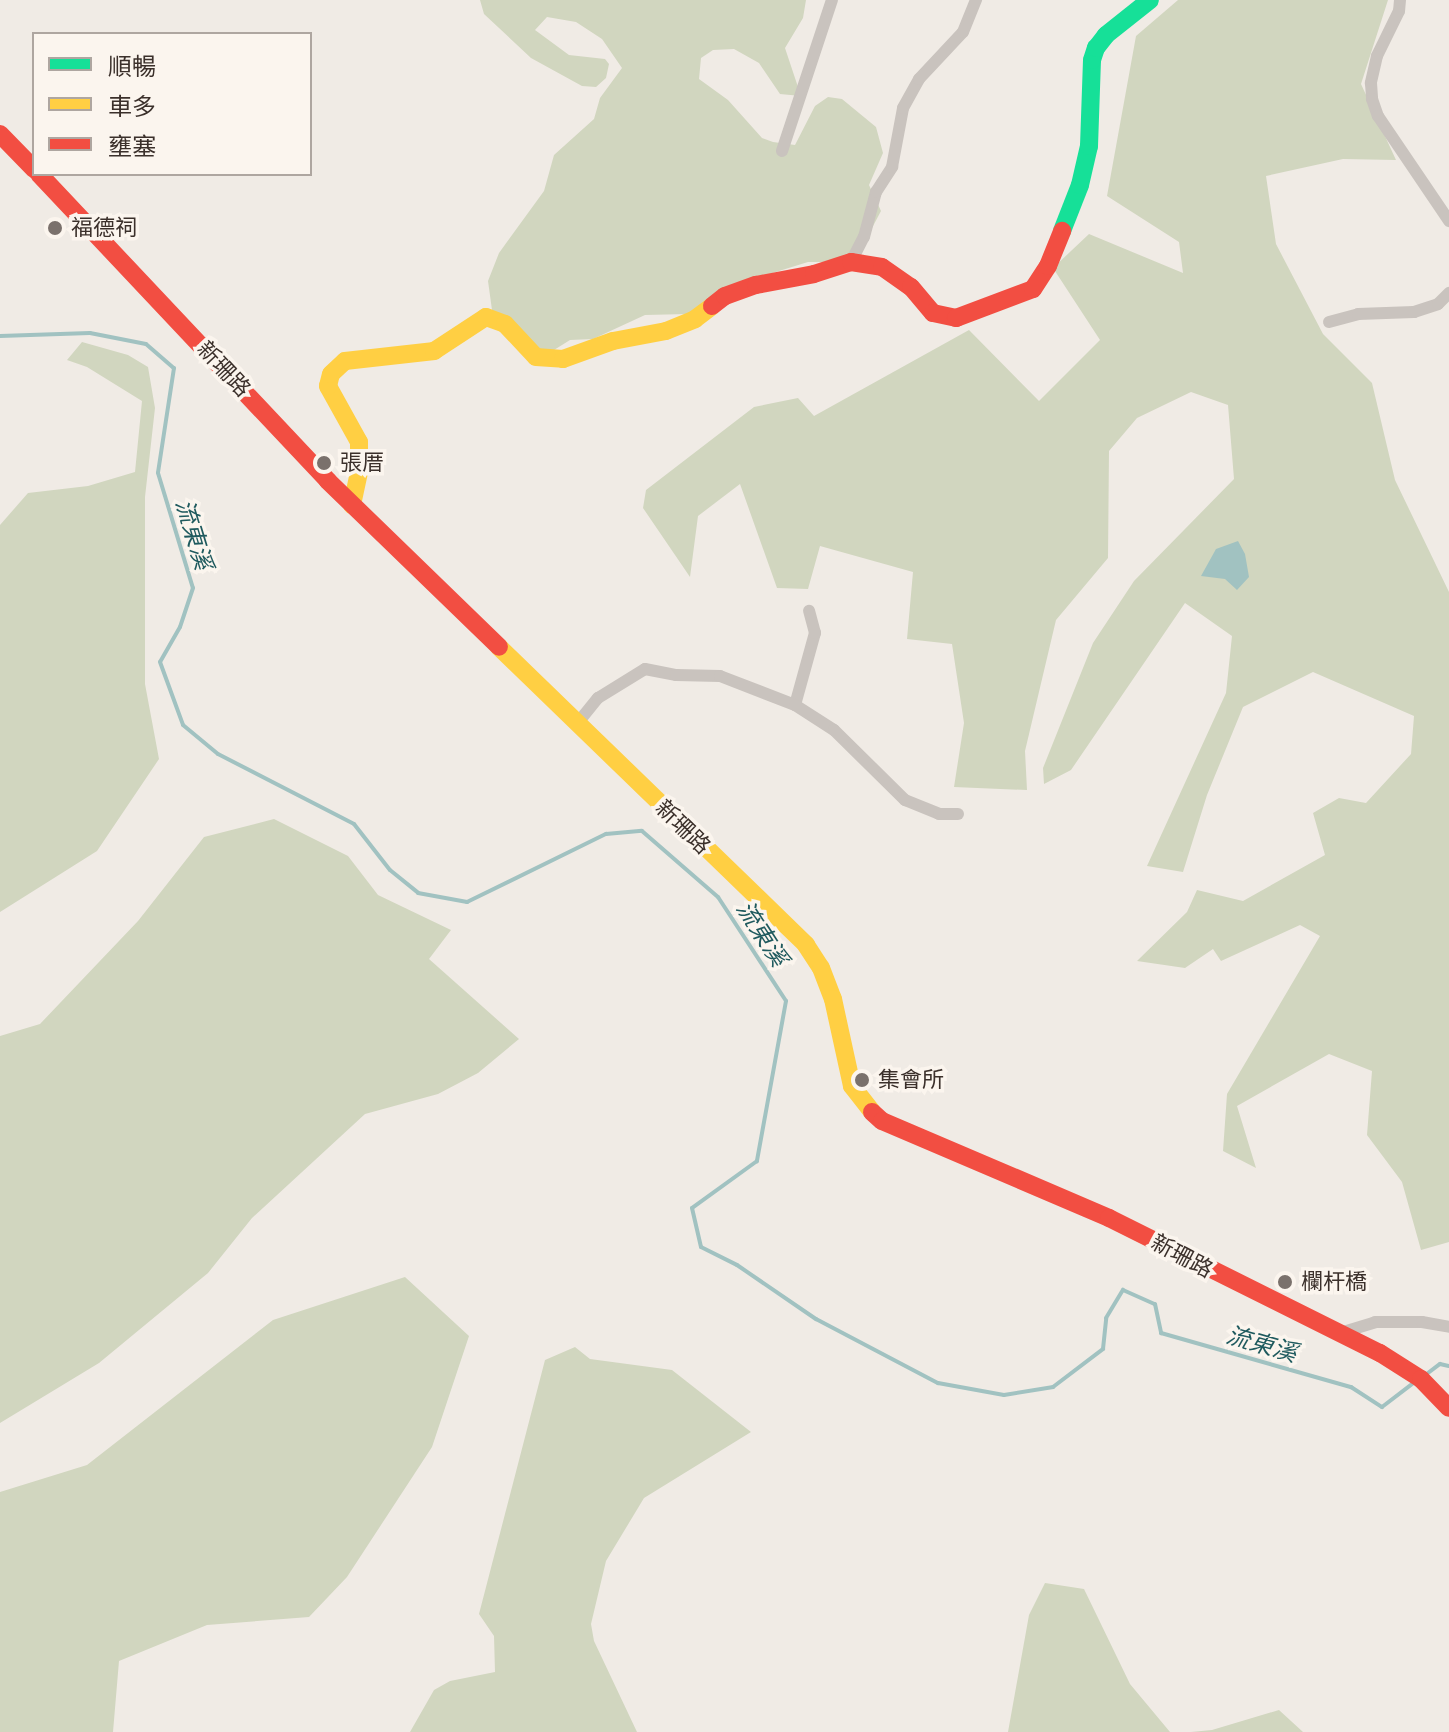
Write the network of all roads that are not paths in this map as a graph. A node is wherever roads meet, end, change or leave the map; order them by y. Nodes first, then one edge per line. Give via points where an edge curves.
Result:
1 (832, 0) edge
2 (976, 0) edge
3 (1150, 0) edge
4 (1409, 0) edge
5 (1399, 5) edge
6 (0, 134) edge
7 (782, 151) dead end
8 (32, 167) edge
9 (41, 176) edge
10 (1449, 221) edge
11 (851, 262) junction
12 (1449, 293) edge
13 (1329, 322) dead end
14 (352, 505) junction
15 (809, 611) dead end
16 (795, 705) junction
17 (576, 725) junction
18 (958, 814) dead end
19 (1449, 1327) edge
20 (1340, 1333) junction
21 (1449, 1408) edge

1 - 7 street
2 - 11 street via 963,32 919,79 903,108 892,167 876,192
3 - 11 street via 1096,48 1089,146 1080,185 1048,266 1033,289 956,318 933,313 911,287 882,267
4 - 5 street
5 - 10 street via 1377,56 1372,99
6 - 8 street
9 - 14 street, 新珊路
11 - 14 street via 756,285 725,296 695,319 666,331 613,341 563,359 536,357 505,324 486,317 434,351 345,361 331,374 328,386 359,442
12 - 13 street via 1438,304 1414,312 1358,314
14 - 17 street, 新珊路
15 - 16 street via 815,633
16 - 17 street via 720,676 645,669 598,698
16 - 18 street via 834,730 905,800 939,814
17 - 20 street, 新珊路 via 806,945 833,999 852,1086 882,1121 1109,1218
19 - 20 street via 1375,1322
20 - 21 street, 新珊路 via 1421,1379

